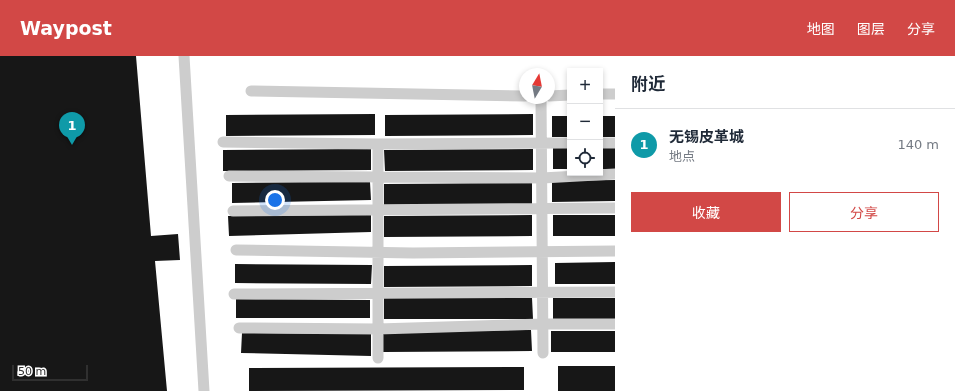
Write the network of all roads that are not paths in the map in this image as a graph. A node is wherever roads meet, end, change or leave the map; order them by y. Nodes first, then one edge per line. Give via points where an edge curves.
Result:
1 (184, 56) edge
2 (251, 91) dead end
3 (603, 94) edge
4 (615, 94) edge
5 (567, 95) edge
6 (519, 96) edge
7 (555, 96) edge
8 (541, 104) edge
9 (223, 142) dead end
10 (541, 143) junction
11 (567, 143) edge
12 (603, 143) edge
13 (615, 143) edge
14 (378, 144) junction
15 (615, 174) edge
16 (229, 176) dead end
17 (378, 177) junction
18 (542, 178) junction
19 (542, 208) junction
20 (615, 208) edge
21 (378, 210) junction
22 (233, 211) dead end
23 (236, 250) dead end
24 (615, 251) edge
25 (378, 252) junction
26 (542, 252) junction
27 (615, 292) edge
28 (378, 293) junction
29 (542, 293) junction
30 (234, 294) dead end
31 (543, 324) junction
32 (615, 324) edge
33 (239, 328) dead end
34 (378, 329) junction
35 (543, 353) dead end
36 (378, 358) dead end
37 (204, 391) edge

1 - 37 street
2 - 6 street
3 - 4 street
5 - 7 street
8 - 10 street
9 - 14 street
10 - 11 street
10 - 14 street
10 - 18 street
12 - 13 street
14 - 17 street
15 - 18 street
16 - 17 street
17 - 18 street
17 - 21 street
18 - 19 street
19 - 20 street
19 - 21 street
19 - 26 street
21 - 22 street
21 - 25 street
23 - 25 street
24 - 26 street
25 - 26 street
25 - 28 street
26 - 29 street
27 - 29 street
28 - 29 street
28 - 30 street
28 - 34 street
29 - 31 street
31 - 32 street
31 - 34 street
31 - 35 street
33 - 34 street
34 - 36 street

